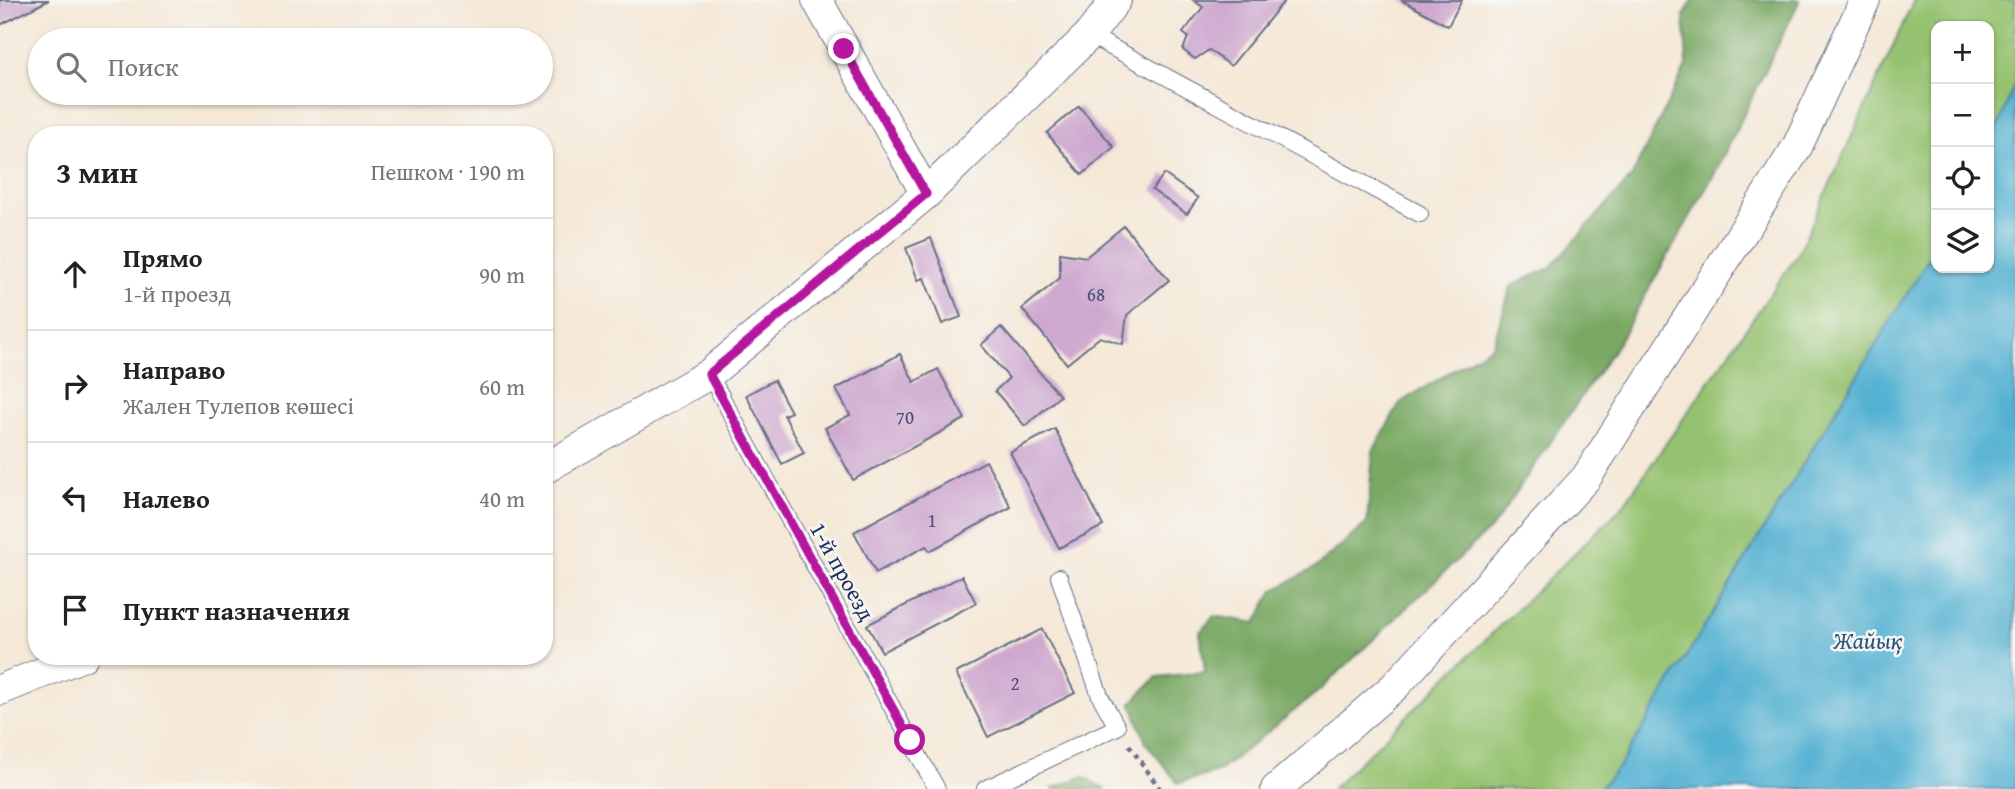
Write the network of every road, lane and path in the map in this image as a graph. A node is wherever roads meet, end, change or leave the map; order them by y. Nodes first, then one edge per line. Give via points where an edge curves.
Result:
1 (817, 0) edge
2 (1116, 0) edge
3 (1865, 0) edge
4 (1089, 35) junction
5 (926, 194) junction
6 (1420, 214) dead end
7 (709, 374) junction
8 (553, 464) edge
9 (1059, 577) dead end
10 (61, 665) edge
11 (0, 690) edge
12 (1117, 727) junction
13 (937, 789) edge
14 (985, 789) edge
15 (1160, 789) edge
16 (1276, 789) edge

1 - 5 street
2 - 4 street
3 - 16 street via 1797,148 1586,478 1394,687
4 - 5 street
4 - 6 lane
5 - 7 street
7 - 8 street
7 - 13 lane, 1-й проезд
9 - 12 lane via 1100,696
10 - 11 street
12 - 14 lane
12 - 15 path

